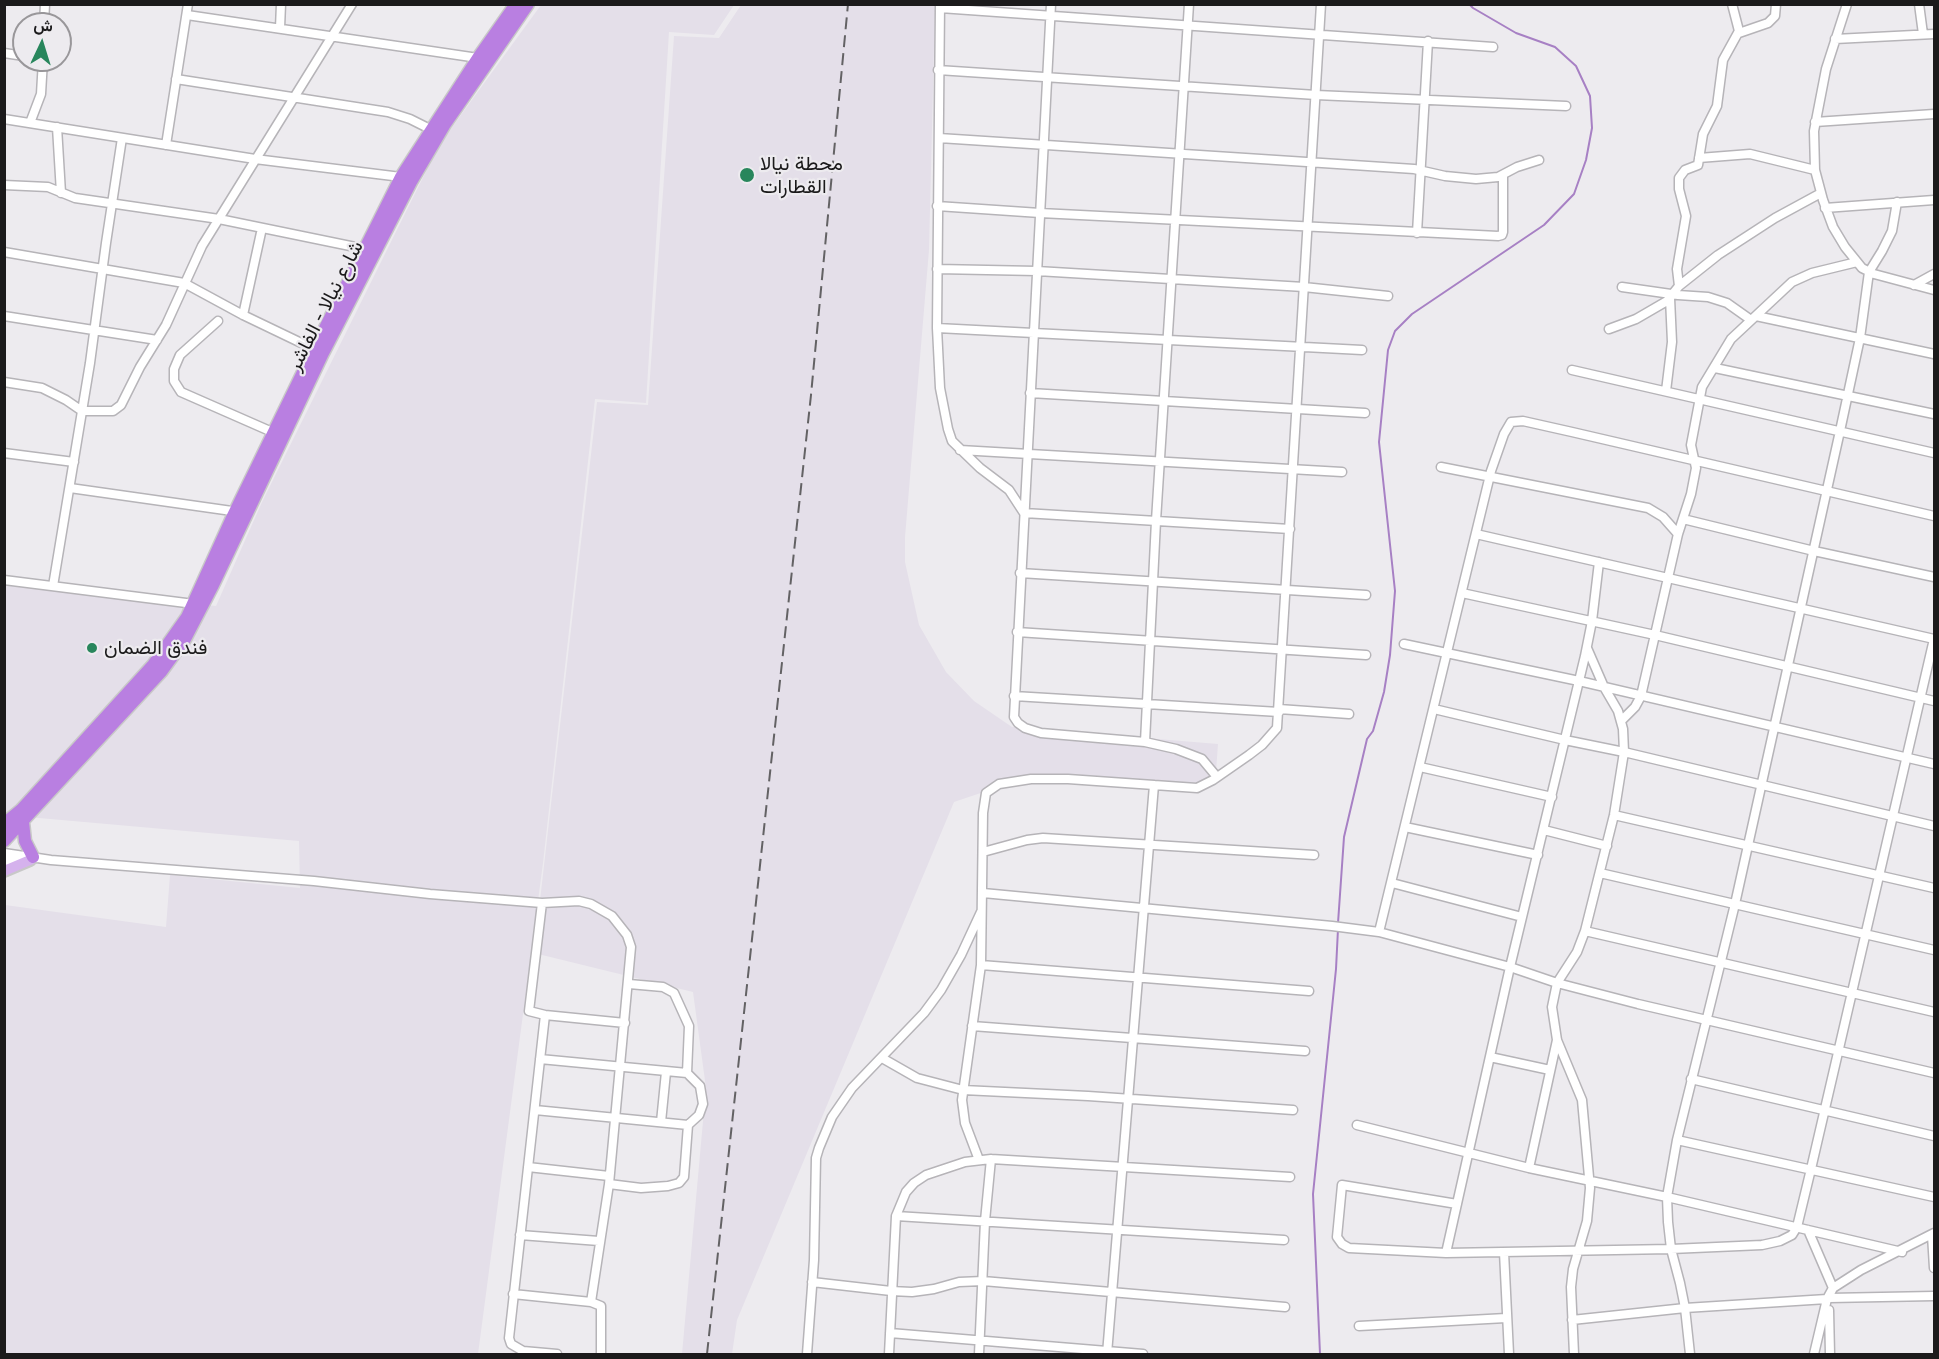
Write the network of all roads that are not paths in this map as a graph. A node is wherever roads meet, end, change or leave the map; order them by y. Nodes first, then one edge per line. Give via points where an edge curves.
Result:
1 (188, 4) edge
2 (281, 4) edge
3 (352, 4) edge
4 (516, 4) edge
5 (528, 4) edge
6 (1051, 4) edge
7 (1189, 4) edge
8 (1321, 4) edge
9 (1732, 4) edge
10 (1776, 4) edge
11 (1847, 4) edge
12 (1919, 4) edge
13 (940, 6) edge
14 (187, 15) junction
15 (1051, 17) junction
16 (1188, 26) junction
17 (280, 28) junction
18 (1738, 33) junction
19 (1320, 34) junction
20 (1923, 34) junction
21 (1935, 34) edge
22 (331, 36) junction
23 (1835, 39) junction
24 (1428, 41) junction
25 (1493, 46) dead end
26 (478, 58) junction
27 (938, 70) junction
28 (42, 72) edge
29 (1047, 78) junction
30 (177, 79) junction
31 (1183, 86) junction
32 (1316, 95) junction
33 (293, 96) junction
34 (1425, 101) junction
35 (1566, 106) dead end
36 (1935, 114) edge
37 (4, 119) edge
38 (1815, 122) junction
39 (30, 123) junction
40 (57, 127) junction
41 (434, 131) junction
42 (122, 138) junction
43 (939, 138) junction
44 (1044, 144) junction
45 (166, 145) junction
46 (1180, 153) junction
47 (1699, 158) junction
48 (255, 159) junction
49 (1539, 160) dead end
50 (1312, 161) junction
51 (1421, 170) junction
52 (1815, 170) junction
53 (1503, 175) junction
54 (401, 177) junction
55 (4, 185) edge
56 (61, 193) junction
57 (1821, 193) junction
58 (1935, 200) edge
59 (112, 202) junction
60 (1897, 202) junction
61 (937, 206) junction
62 (1825, 208) junction
63 (1040, 213) junction
64 (219, 219) junction
65 (1176, 220) junction
66 (1308, 227) junction
67 (262, 228) junction
68 (1418, 233) junction
69 (365, 249) junction
70 (4, 252) edge
71 (1857, 262) junction
72 (103, 268) junction
73 (937, 269) junction
74 (1037, 271) junction
75 (1869, 272) junction
76 (1935, 274) edge
77 (1172, 280) junction
78 (184, 282) junction
79 (1914, 285) junction
80 (1679, 286) junction
81 (1304, 287) junction
82 (1622, 287) dead end
83 (1935, 290) edge
84 (1388, 296) dead end
85 (1671, 296) junction
86 (243, 315) junction
87 (4, 316) edge
88 (1754, 318) junction
89 (218, 321) dead end
90 (937, 328) junction
91 (1609, 329) dead end
92 (95, 331) junction
93 (1033, 333) junction
94 (1860, 338) junction
95 (157, 340) junction
96 (1168, 340) junction
97 (1301, 347) junction
98 (1362, 350) dead end
99 (319, 351) junction
100 (1935, 354) edge
101 (1715, 368) junction
102 (1572, 369) dead end
103 (4, 382) edge
104 (1666, 391) junction
105 (1030, 393) junction
106 (1848, 395) junction
107 (1699, 399) junction
108 (1165, 400) junction
109 (1297, 408) junction
110 (82, 411) junction
111 (1365, 413) dead end
112 (1935, 414) edge
113 (1840, 431) junction
114 (279, 435) junction
115 (960, 450) junction
116 (4, 453) edge
117 (1935, 453) edge
118 (1027, 454) junction
119 (74, 462) junction
120 (1160, 462) junction
121 (1695, 462) junction
122 (1441, 467) dead end
123 (1293, 470) junction
124 (1342, 472) dead end
125 (1489, 477) junction
126 (70, 488) junction
127 (1826, 491) junction
128 (241, 512) junction
129 (1024, 513) junction
130 (1935, 516) edge
131 (1683, 519) junction
132 (1156, 521) junction
133 (1290, 529) junction
134 (1476, 534) junction
135 (1678, 534) junction
136 (1814, 550) junction
137 (1599, 562) junction
138 (1020, 573) junction
139 (212, 577) junction
140 (1667, 577) junction
141 (1935, 577) edge
142 (4, 580) edge
143 (1153, 580) junction
144 (53, 586) junction
145 (1286, 590) junction
146 (1462, 593) junction
147 (1366, 595) dead end
148 (194, 604) junction
149 (1801, 608) junction
150 (1592, 621) junction
151 (1017, 632) junction
152 (1655, 635) junction
153 (181, 636) junction
154 (1934, 639) edge
155 (1150, 641) junction
156 (1404, 644) dead end
157 (1587, 648) junction
158 (1282, 651) junction
159 (1448, 654) junction
160 (1366, 655) dead end
161 (1787, 668) junction
162 (1579, 681) junction
163 (1604, 687) junction
164 (1014, 696) junction
165 (1641, 696) junction
166 (1921, 698) junction
167 (1935, 701) edge
168 (1147, 704) junction
169 (1434, 709) junction
170 (1279, 710) junction
171 (1349, 714) dead end
172 (1621, 721) junction
173 (1774, 728) junction
174 (1565, 740) junction
175 (1145, 742) junction
176 (1624, 752) junction
177 (1907, 758) junction
178 (1935, 764) edge
179 (1420, 767) junction
180 (62, 773) junction
181 (1217, 777) junction
182 (1760, 784) junction
183 (1154, 785) junction
184 (1552, 797) junction
185 (1614, 815) junction
186 (1893, 816) junction
187 (23, 822) junction
188 (4, 824) edge
189 (1935, 826) edge
190 (1405, 827) junction
191 (1544, 830) junction
192 (4, 841) edge
193 (1748, 844) junction
194 (1149, 845) junction
195 (1606, 846) junction
196 (983, 852) junction
197 (4, 853) edge
198 (1314, 855) dead end
199 (1538, 855) junction
200 (35, 858) junction
201 (4, 861) edge
202 (4, 871) edge
203 (1600, 873) junction
204 (1880, 875) junction
205 (1392, 883) junction
206 (1935, 888) edge
207 (983, 893) junction
208 (542, 903) junction
209 (1735, 904) junction
210 (982, 909) junction
211 (1143, 910) junction
212 (1522, 917) junction
213 (1585, 931) junction
214 (1379, 933) junction
215 (1866, 934) junction
216 (1935, 950) edge
217 (1721, 962) junction
218 (981, 965) junction
219 (1510, 967) junction
220 (1138, 978) junction
221 (1557, 982) junction
222 (629, 984) junction
223 (1309, 992) dead end
224 (1852, 993) junction
225 (1935, 1012) edge
226 (545, 1015) junction
227 (1707, 1020) junction
228 (625, 1023) junction
229 (972, 1026) junction
230 (1133, 1039) junction
231 (1557, 1040) junction
232 (1839, 1050) junction
233 (1305, 1051) dead end
234 (1490, 1057) junction
235 (882, 1058) junction
236 (540, 1059) junction
237 (621, 1067) junction
238 (1550, 1070) junction
239 (666, 1072) junction
240 (687, 1073) junction
241 (1935, 1073) edge
242 (1691, 1079) junction
243 (963, 1090) junction
244 (1128, 1099) junction
245 (535, 1110) junction
246 (1293, 1110) dead end
247 (1825, 1111) junction
248 (615, 1118) junction
249 (661, 1122) junction
250 (688, 1125) junction
251 (1357, 1125) dead end
252 (1935, 1136) edge
253 (1677, 1140) junction
254 (1468, 1154) junction
255 (979, 1160) junction
256 (991, 1160) junction
257 (1122, 1166) junction
258 (528, 1167) junction
259 (1528, 1168) junction
260 (1811, 1169) junction
261 (1290, 1177) dead end
262 (609, 1180) junction
263 (1589, 1181) junction
264 (1667, 1197) junction
265 (1935, 1197) edge
266 (1457, 1204) junction
267 (896, 1216) junction
268 (986, 1221) junction
269 (1797, 1227) junction
270 (1117, 1230) junction
271 (1808, 1230) junction
272 (1933, 1234) edge
273 (520, 1235) junction
274 (1284, 1240) dead end
275 (599, 1241) junction
276 (1671, 1249) junction
277 (1577, 1251) junction
278 (1503, 1252) junction
279 (1902, 1252) junction
280 (1446, 1253) junction
281 (1935, 1268) edge
282 (983, 1281) junction
283 (813, 1282) junction
284 (891, 1291) junction
285 (1112, 1292) junction
286 (513, 1294) junction
287 (1829, 1295) junction
288 (1935, 1296) edge
289 (591, 1302) junction
290 (1285, 1307) dead end
291 (1685, 1308) junction
292 (1506, 1318) junction
293 (1572, 1320) junction
294 (1359, 1326) dead end
295 (890, 1333) junction
296 (981, 1339) junction
297 (1107, 1353) edge
298 (557, 1354) edge
299 (601, 1354) edge
300 (807, 1354) edge
301 (889, 1354) edge
302 (979, 1354) edge
303 (1143, 1354) edge
304 (1509, 1354) edge
305 (1574, 1354) edge
306 (1690, 1354) edge
307 (1814, 1354) edge
308 (1830, 1354) edge

1 - 14 street
2 - 17 street
3 - 22 street
4 - 26 highway, شارع نيالا - الفاشر
5 - 41 highway, شارع نيالا - الفاشر
6 - 15 street
7 - 16 street
8 - 19 street
9 - 18 street
10 - 18 street via 1775,16 1768,23
11 - 23 street
12 - 20 street
13 - 15 street
13 - 27 street
14 - 17 street
14 - 30 street
15 - 16 street
15 - 29 street
16 - 19 street
16 - 31 street
17 - 22 street
18 - 47 street via 1723,60 1717,106 1703,134
19 - 24 street
19 - 32 street
20 - 21 street
20 - 23 street
22 - 26 street
22 - 33 street
23 - 38 street
24 - 25 street
24 - 34 street
26 - 41 highway, شارع نيالا - الفاشر
27 - 29 street
27 - 43 street
28 - 39 street via 41,94
29 - 31 street
29 - 44 street
30 - 33 street
30 - 45 street
31 - 32 street
31 - 46 street
32 - 34 street
32 - 50 street
33 - 41 street via 388,112
33 - 48 street
34 - 35 street
34 - 51 street
36 - 38 street
37 - 39 street
38 - 52 street
39 - 40 street
40 - 42 street
40 - 56 street
41 - 54 highway, شارع نيالا - الفاشر
41 - 99 highway, شارع نيالا - الفاشر
42 - 45 street
42 - 59 street
43 - 44 street
43 - 61 street
44 - 46 street
44 - 63 street
45 - 48 street
46 - 50 street
46 - 65 street
47 - 52 street via 1750,154
47 - 80 street via 1698,165 1685,170 1679,178 1686,218 1677,269
48 - 54 street
48 - 64 street
49 - 53 street
50 - 51 street
50 - 66 street
51 - 53 street via 1476,179
51 - 68 street
52 - 57 street
53 - 68 street via 1502,235
54 - 69 highway, شارع نيالا - الفاشر
55 - 56 street via 48,186
56 - 59 street
57 - 62 street
57 - 80 street via 1748,235
58 - 60 street
59 - 64 street
59 - 72 street
60 - 62 street
60 - 75 street via 1892,231
61 - 63 street
61 - 73 street
62 - 71 street
63 - 65 street
63 - 74 street
64 - 67 street
64 - 78 street
65 - 66 street
65 - 77 street
66 - 68 street
66 - 81 street
67 - 69 street
67 - 86 street
69 - 99 highway, شارع نيالا - الفاشر
70 - 72 street
71 - 75 street
71 - 88 street via 1800,277
72 - 78 street
72 - 92 street
73 - 74 street
73 - 90 street
74 - 77 street
74 - 93 street
75 - 79 street
75 - 94 street
76 - 79 street
77 - 81 street
77 - 96 street
78 - 86 street
78 - 95 street
79 - 83 street
80 - 85 street
81 - 84 street
81 - 97 street
82 - 85 street
85 - 88 street via 1713,298
85 - 91 street via 1636,319
85 - 104 street via 1672,342
86 - 99 street
87 - 92 street
88 - 94 street
88 - 101 street via 1731,339
89 - 114 street via 180,355 174,381 181,392
90 - 93 street
90 - 115 street via 940,388 948,429
92 - 95 street
92 - 110 street
93 - 96 street
93 - 105 street
94 - 100 street
94 - 106 street
95 - 110 street via 121,405 113,411
96 - 97 street
96 - 108 street
97 - 98 street
97 - 109 street
99 - 114 highway, شارع نيالا - الفاشر
101 - 106 street
101 - 107 street
102 - 104 street
103 - 110 street via 42,388
104 - 107 street
105 - 108 street
105 - 118 street
106 - 112 street
106 - 113 street
107 - 113 street
107 - 121 street via 1691,445
108 - 109 street
108 - 120 street
109 - 111 street
109 - 123 street
110 - 119 street
113 - 117 street
113 - 127 street
114 - 128 highway, شارع نيالا - الفاشر
115 - 118 street
115 - 129 street via 1009,490
116 - 119 street
118 - 120 street
118 - 129 street
119 - 126 street
120 - 123 street
120 - 132 street
121 - 125 street via 1516,420 1504,434
121 - 127 street
121 - 131 street
122 - 125 street
123 - 124 street
123 - 133 street
125 - 134 street
125 - 135 street via 1648,508 1664,517
126 - 128 street
126 - 144 street
127 - 130 street
127 - 136 street
128 - 139 highway, شارع نيالا - الفاشر
129 - 132 street
129 - 138 street
131 - 135 street
131 - 136 street
132 - 133 street
132 - 143 street
133 - 145 street
134 - 137 street
134 - 146 street
135 - 140 street
136 - 141 street
136 - 149 street
137 - 140 street
137 - 150 street
138 - 143 street
138 - 151 street
139 - 148 highway, شارع نيالا - الفاشر
139 - 153 highway, شارع نيالا - الفاشر
140 - 149 street
140 - 152 street
142 - 144 street
143 - 145 street
143 - 155 street
144 - 148 street
145 - 147 street
145 - 158 street
146 - 150 street
146 - 159 street
148 - 153 highway, شارع نيالا - الفاشر
149 - 154 street
149 - 161 street
150 - 152 street
150 - 157 street
151 - 155 street
151 - 164 street
152 - 161 street
152 - 165 street
153 - 180 highway
154 - 166 street
155 - 158 street
155 - 168 street
156 - 159 street
157 - 162 street
157 - 163 street
158 - 160 street
158 - 170 street
159 - 162 street
159 - 169 street
161 - 166 street
161 - 173 street
162 - 163 street
162 - 174 street
163 - 165 street
163 - 172 street
164 - 168 street
164 - 175 street via 1015,719 1033,731
165 - 172 street
165 - 173 street
166 - 167 street
166 - 177 street
168 - 170 street
168 - 175 street
169 - 174 street
169 - 179 street
170 - 171 street
170 - 181 street via 1277,728 1271,737
172 - 176 street
173 - 177 street
173 - 182 street
174 - 176 street
174 - 184 street
175 - 181 street via 1194,755 1208,764
176 - 182 street
176 - 185 street
177 - 178 street
177 - 186 street
179 - 184 street
179 - 190 street
180 - 187 highway
180 - 188 highway
181 - 183 street via 1197,788
182 - 186 street
182 - 193 street
183 - 194 street
183 - 196 street via 1047,779 999,784 988,790 984,798
184 - 191 street
185 - 193 street
185 - 195 street
186 - 189 street
186 - 204 street
187 - 192 highway
187 - 200 highway via 24,841
190 - 199 street
190 - 205 street
191 - 195 street
191 - 199 street
193 - 204 street
193 - 209 street
194 - 196 street via 1042,838
194 - 198 street
194 - 211 street
195 - 203 street
196 - 207 street
197 - 200 street
199 - 212 street
200 - 201 street
200 - 202 main road
200 - 208 street
203 - 209 street
203 - 213 street
204 - 206 street
204 - 215 street
205 - 212 street
205 - 214 street
207 - 210 street
207 - 211 street
208 - 222 street via 579,901 612,916 631,947
208 - 226 street via 529,1011
209 - 215 street
209 - 217 street
210 - 218 street
210 - 235 street via 941,990
211 - 214 street
211 - 220 street
212 - 219 street
213 - 217 street
213 - 221 street via 1577,952
214 - 219 street
215 - 216 street
215 - 224 street
217 - 224 street
217 - 227 street
218 - 220 street
218 - 229 street
219 - 221 street
219 - 234 street
220 - 223 street
220 - 230 street
221 - 227 street
221 - 231 street via 1552,1007
222 - 228 street
222 - 240 street via 663,987 674,993 689,1026
224 - 225 street
224 - 232 street
226 - 228 street
226 - 236 street
227 - 232 street
227 - 242 street
228 - 237 street
229 - 230 street
229 - 243 street
230 - 233 street
230 - 244 street
231 - 238 street
231 - 263 street via 1582,1100
232 - 241 street
232 - 247 street
234 - 238 street
234 - 254 street
235 - 243 street via 917,1078
235 - 283 street via 843,1100 819,1148
236 - 237 street
236 - 245 street
237 - 239 street
237 - 248 street
238 - 259 street
239 - 240 street
239 - 249 street
240 - 250 street via 698,1082 703,1097 699,1115
242 - 247 street
242 - 253 street
243 - 244 street
243 - 255 street via 965,1123
244 - 246 street
244 - 257 street
245 - 248 street
245 - 258 street
247 - 252 street
247 - 260 street
248 - 249 street
248 - 262 street
249 - 250 street
250 - 262 street via 684,1177 679,1183 641,1188
251 - 254 street
253 - 260 street
253 - 264 street
254 - 259 street
254 - 266 street
255 - 256 street
255 - 267 street via 938,1170 914,1183
256 - 257 street
256 - 268 street
257 - 261 street
257 - 270 street
258 - 262 street
258 - 273 street
259 - 263 street
260 - 265 street
260 - 269 street
262 - 275 street
263 - 264 street
263 - 277 street via 1590,1206
264 - 269 street
264 - 276 street
266 - 280 street
266 - 280 street via 1341,1186 1337,1237 1342,1244 1349,1248
267 - 268 street
267 - 284 street
268 - 270 street
268 - 282 street
269 - 271 street
269 - 276 street via 1789,1237 1772,1243
270 - 274 street
270 - 285 street
271 - 279 street
271 - 287 street
272 - 279 street
272 - 281 street
273 - 275 street
273 - 286 street
275 - 289 street
276 - 277 street
276 - 291 street
277 - 278 street
277 - 293 street via 1571,1287
278 - 280 street
278 - 292 street
279 - 287 street via 1861,1270
282 - 284 street via 922,1291
282 - 285 street
282 - 296 street
283 - 284 street
283 - 300 street
284 - 295 street
285 - 290 street
285 - 297 street
286 - 289 street
286 - 298 street via 511,1344 523,1351
287 - 288 street
287 - 291 street
287 - 307 street
287 - 308 street
289 - 299 street via 601,1306
291 - 293 street
291 - 306 street
292 - 294 street
292 - 304 street
293 - 305 street
295 - 296 street
295 - 301 street
296 - 297 street
296 - 302 street
297 - 303 street

